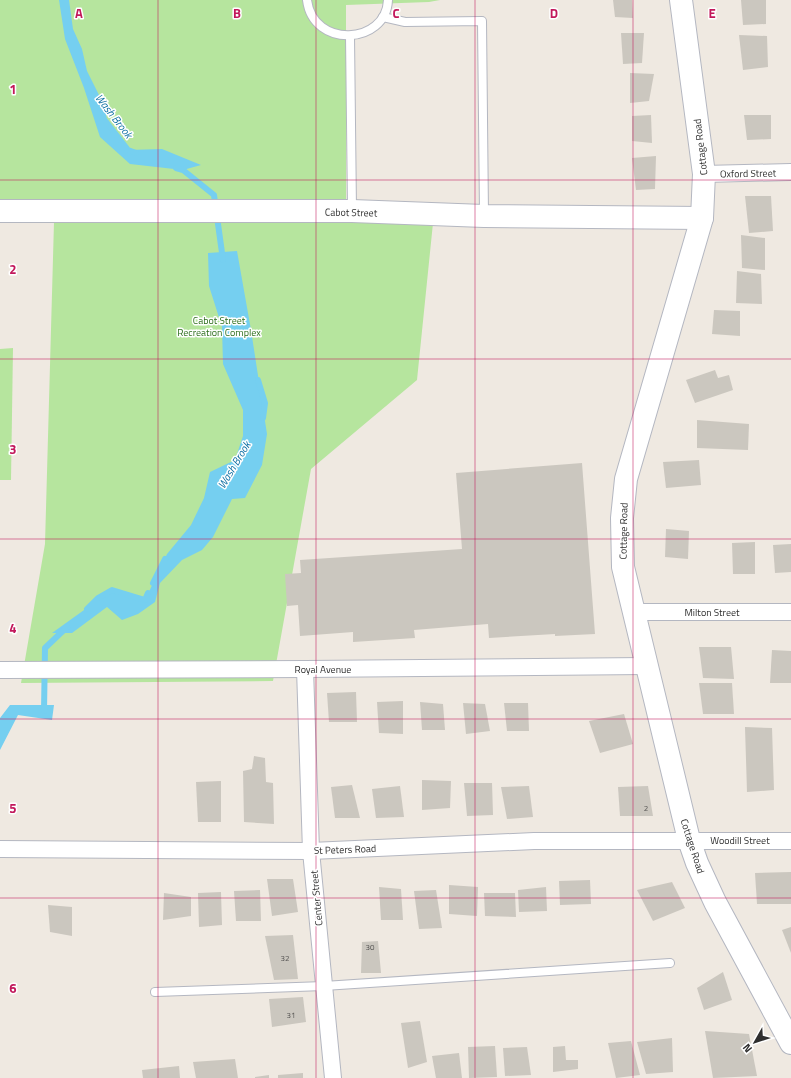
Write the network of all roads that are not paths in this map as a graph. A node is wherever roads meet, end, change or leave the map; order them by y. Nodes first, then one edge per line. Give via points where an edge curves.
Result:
1 (307, 0) edge
2 (388, 0) edge
3 (680, 0) edge
4 (383, 17) junction
5 (350, 36) junction
6 (791, 172) edge
7 (704, 174) junction
8 (0, 211) edge
9 (352, 211) junction
10 (484, 216) junction
11 (702, 218) junction
12 (633, 612) junction
13 (791, 612) edge
14 (646, 666) junction
15 (305, 669) junction
16 (0, 670) edge
17 (689, 840) junction
18 (791, 840) edge
19 (0, 849) edge
20 (312, 851) junction
21 (670, 963) dead end
22 (324, 986) junction
23 (155, 992) dead end
24 (791, 1043) edge
25 (333, 1078) edge

1 - 5 lane via 308,8 318,24 331,33
2 - 4 lane
3 - 7 main road, Cottage Road
4 - 5 lane via 370,30
4 - 10 lane via 405,22 482,21
5 - 9 lane
6 - 7 street, Oxford Street
7 - 11 main road, Cottage Road
8 - 9 main road, Cabot Street
9 - 10 main road, Cabot Street
10 - 11 main road, Cabot Street
11 - 12 main road, Cottage Road via 626,479 622,518 623,567
12 - 13 street, Milton Street
12 - 14 main road, Cottage Road
14 - 15 street, Royal Avenue
14 - 17 main road, Cottage Road
15 - 16 street, Royal Avenue
15 - 20 street, Center Street
17 - 18 street, Woodill Street
17 - 20 street, St Peters Road via 534,841
17 - 24 main road, Cottage Road via 696,862 715,902
19 - 20 street, St Peters Road
20 - 22 street, Center Street
21 - 22 lane
22 - 23 lane
22 - 25 street, Center Street

